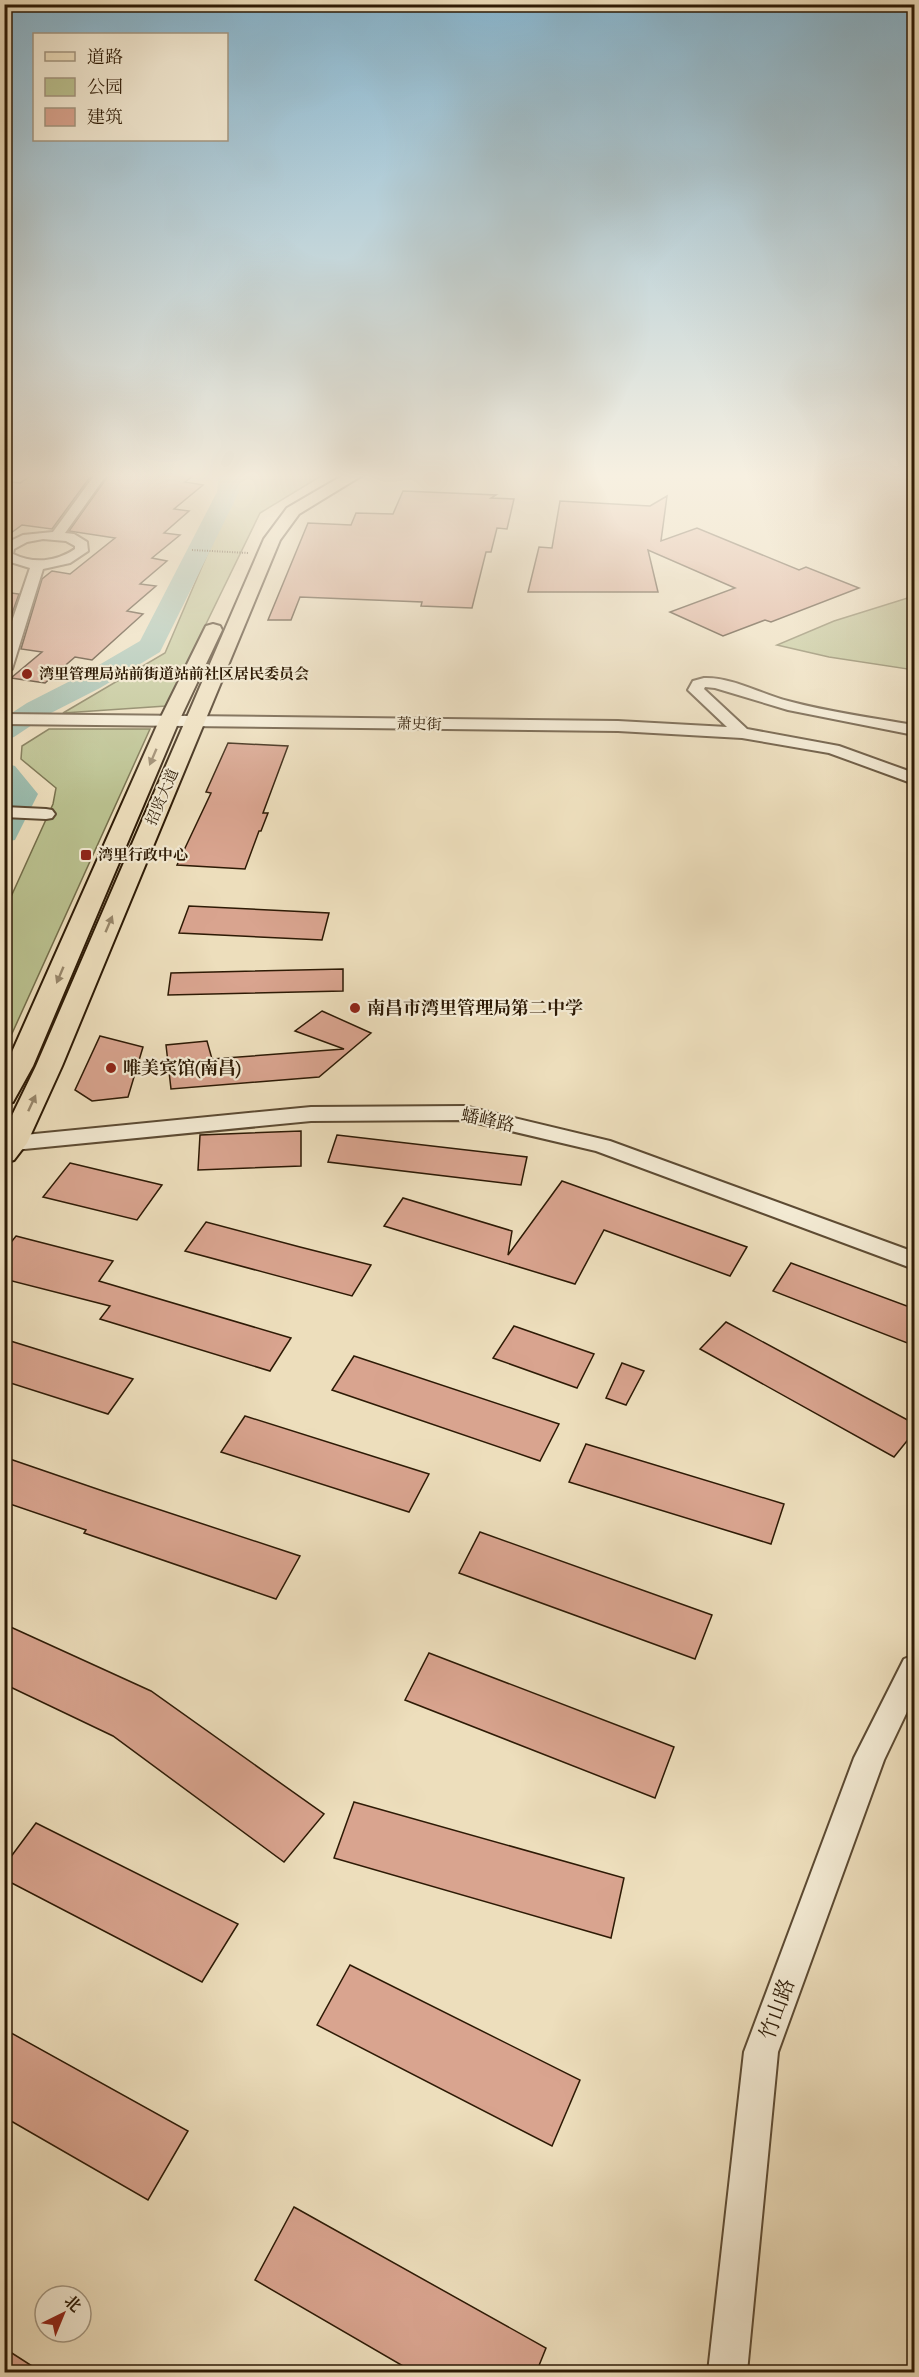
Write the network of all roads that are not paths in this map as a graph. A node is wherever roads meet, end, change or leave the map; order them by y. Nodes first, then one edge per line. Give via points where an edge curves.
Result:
1 (32, 584) edge
2 (235, 584) edge
3 (253, 584) edge
4 (4, 669) edge
5 (4, 719) edge
6 (169, 721) junction
7 (194, 721) junction
8 (915, 730) edge
9 (742, 733) junction
10 (915, 779) edge
11 (4, 812) edge
12 (45, 814) dead end
13 (4, 1096) edge
14 (7, 1147) edge
15 (915, 1261) edge
16 (915, 1668) edge
17 (728, 2373) edge

1 - 4 street
2 - 6 main road, 招贤大道
3 - 7 main road, 招贤大道
5 - 6 street, 萧史街
6 - 7 street, 萧史街
6 -> 13 main road, 招贤大道
7 - 9 street, 萧史街 via 618,726
14 -> 7 main road, 招贤大道 via 49,1066
8 - 9 street via 811,710 716,683 698,684 696,690
9 - 10 street, 萧史街 via 832,749
11 - 12 street
14 - 15 street, 蟠峰路 via 311,1114 464,1113 602,1146
16 - 17 street, 竹山路 via 869,1758 761,2052

